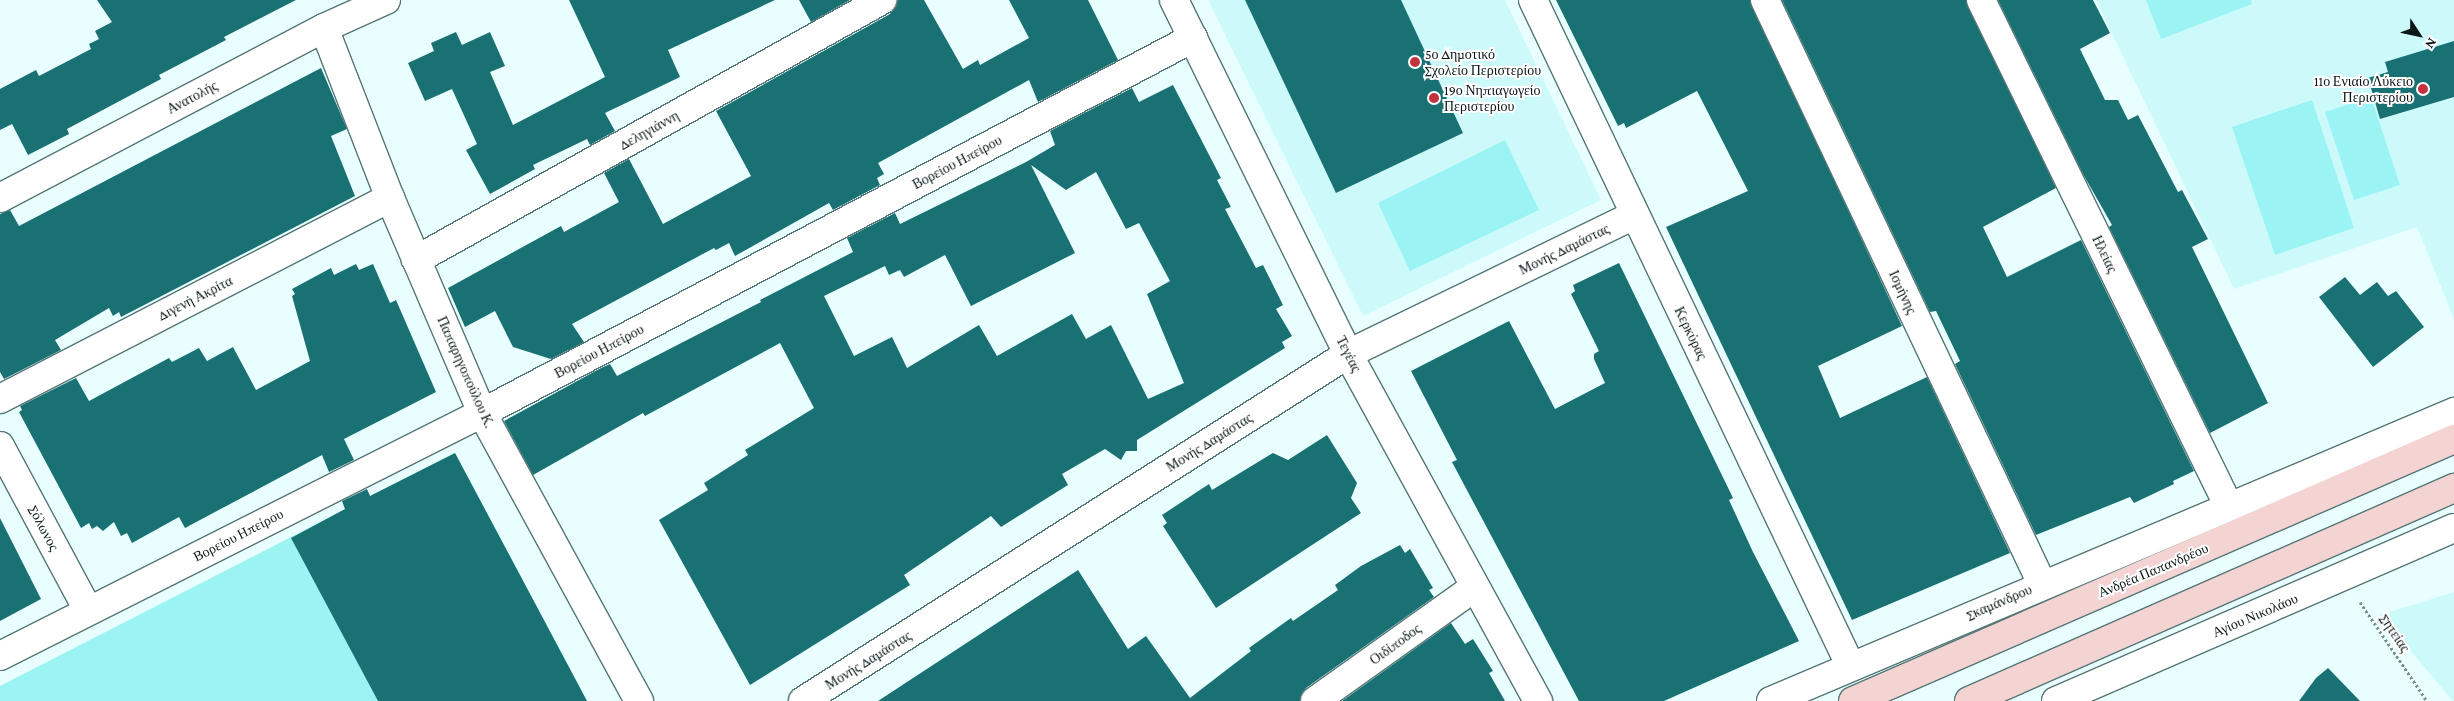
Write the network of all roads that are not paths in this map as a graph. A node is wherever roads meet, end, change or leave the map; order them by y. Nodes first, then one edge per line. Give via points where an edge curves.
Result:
1 (386, 0) edge
2 (882, 0) edge
3 (1174, 0) edge
4 (1534, 0) edge
5 (1765, 0) edge
6 (1981, 0) edge
7 (335, 16) edge
8 (1193, 38) junction
9 (0, 198) edge
10 (390, 198) junction
11 (1634, 215) junction
12 (416, 260) junction
13 (1348, 354) junction
14 (0, 399) edge
15 (2454, 412) edge
16 (482, 413) junction
17 (2454, 439) edge
18 (0, 446) edge
19 (2454, 488) edge
20 (2229, 507) junction
21 (2454, 528) edge
22 (2042, 584) junction
23 (1475, 587) junction
24 (88, 610) junction
25 (0, 656) edge
26 (1850, 664) junction
27 (639, 701) edge
28 (802, 701) edge
29 (1315, 701) edge
30 (1538, 701) edge
31 (1771, 701) edge
32 (1853, 701) edge
33 (1969, 701) edge
34 (2056, 701) edge

1 - 7 street, Ανατολής
2 - 12 street, Δεληγιάννη
3 - 8 street, Τεγέας
4 - 11 street, Κερκύρας
5 - 22 street, Ισμήνης
6 - 20 street, Ηλείας
7 - 9 street, Ανατολής
7 - 10 street, Παπαρηγοπούλου Κ.
8 - 13 street, Τεγέας
8 - 16 street, Βορείου Ηπείρου
10 - 12 street, Παπαρηγοπούλου Κ.
10 - 14 street, Διγενή Ακρίτα
11 - 13 street, Μονής Δαμάστας
11 - 26 street, Κερκύρας
12 - 16 street, Παπαρηγοπούλου Κ.
13 - 23 street, Τεγέας
13 - 28 street, Μονής Δαμάστας
15 - 20 street, Σκαμάνδρου
16 - 24 street, Βορείου Ηπείρου
16 - 27 street, Παπαρηγοπούλου Κ.
17 - 32 main road, Ανδρέα Παπανδρέου
18 - 24 street, Σόλωνος
19 - 33 main road
20 - 22 street, Σκαμάνδρου
21 - 34 street, Αγίου Νικολάου
22 - 26 street, Σκαμάνδρου
23 - 29 street, Οιδίποδος
23 - 30 street, Τεγέας
24 - 25 street, Βορείου Ηπείρου
26 - 31 street, Σκαμάνδρου

